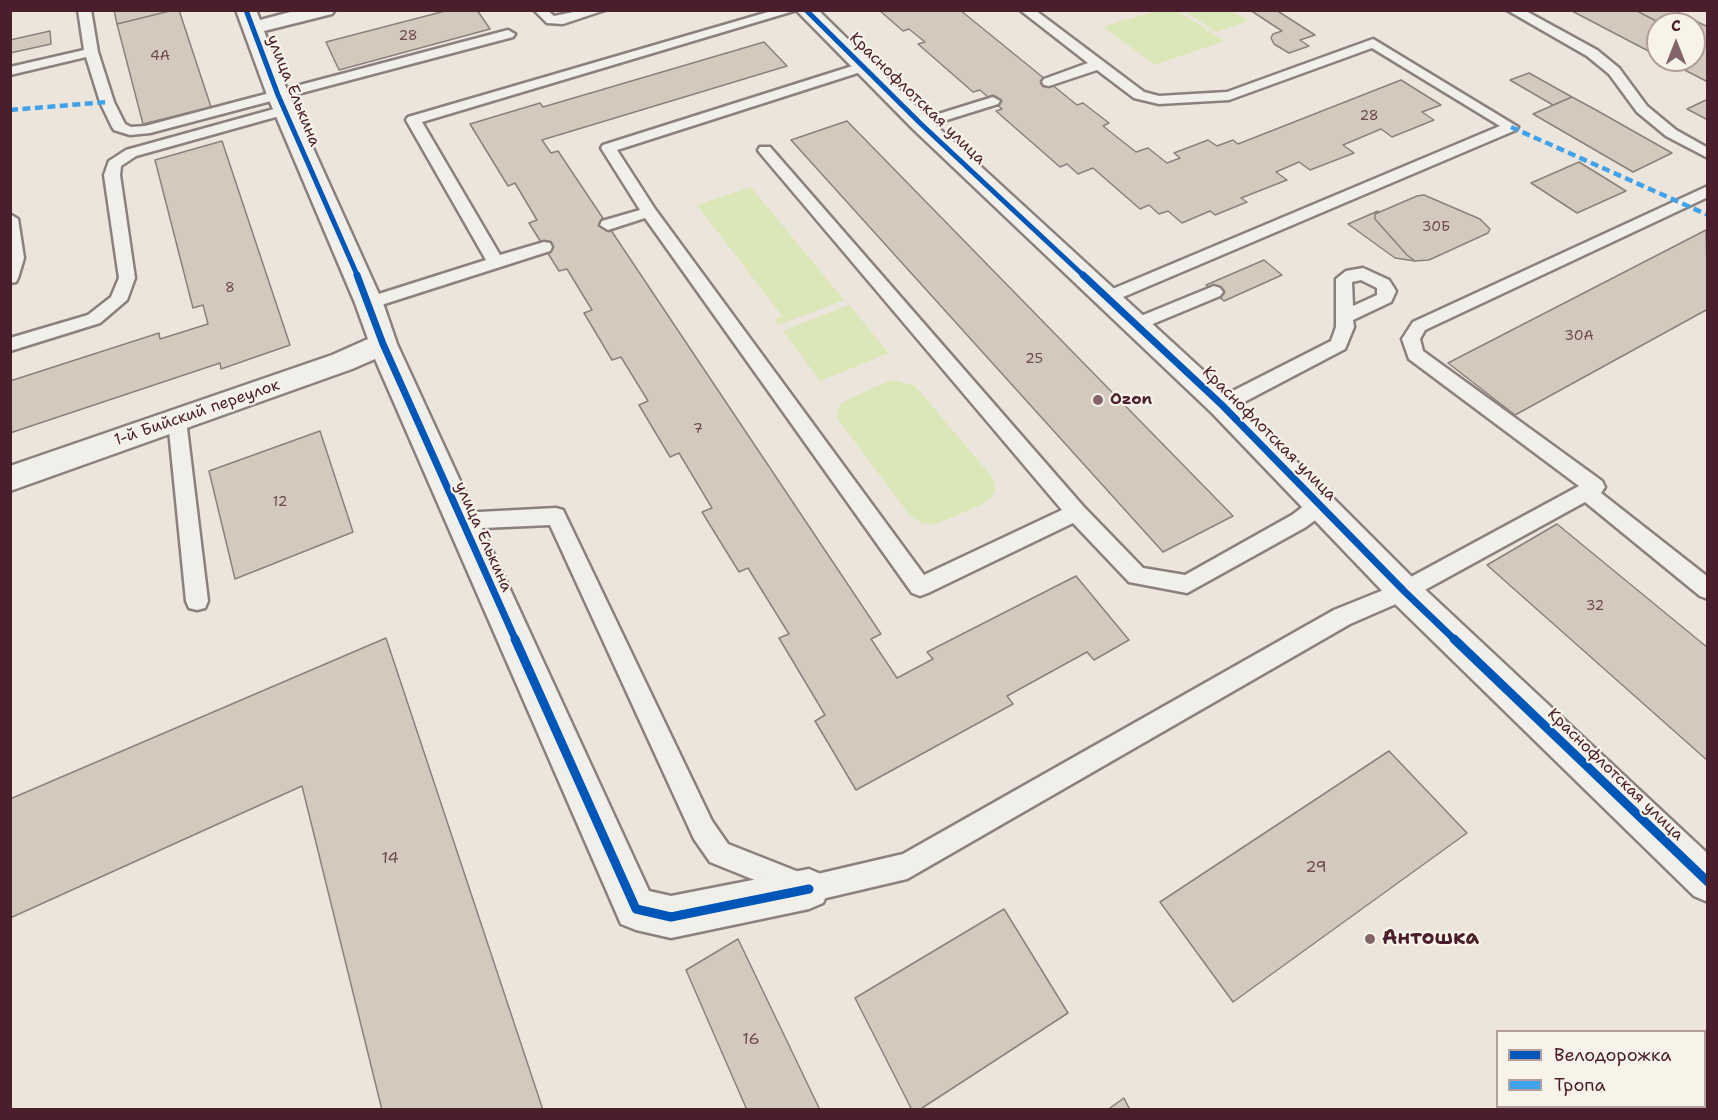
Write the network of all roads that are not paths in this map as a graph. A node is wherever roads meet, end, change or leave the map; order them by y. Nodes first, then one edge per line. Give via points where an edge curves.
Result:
1 (84, 10) edge
2 (325, 10) edge
3 (540, 10) edge
4 (599, 10) edge
5 (791, 10) edge
6 (806, 10) edge
7 (1026, 10) edge
8 (1513, 10) edge
9 (249, 19) edge
10 (508, 34) dead end
11 (91, 52) junction
12 (1097, 65) junction
13 (862, 67) junction
14 (10, 70) edge
15 (1049, 82) dead end
16 (993, 101) dead end
17 (281, 102) junction
18 (921, 124) junction
19 (765, 150) dead end
20 (1707, 154) edge
21 (1707, 191) edge
22 (649, 212) junction
23 (10, 219) edge
24 (608, 225) dead end
25 (544, 247) dead end
26 (496, 262) junction
27 (10, 278) edge
28 (1214, 292) dead end
29 (1109, 297) junction
30 (369, 303) junction
31 (1345, 317) dead end
32 (1137, 324) junction
33 (383, 344) junction
34 (10, 345) edge
35 (1222, 405) junction
36 (177, 420) junction
37 (10, 479) edge
38 (1586, 492) junction
39 (1320, 506) junction
40 (1076, 512) junction
41 (460, 520) junction
42 (1707, 590) edge
43 (1404, 591) junction
44 (197, 601) dead end
45 (1707, 882) edge
46 (809, 889) junction

1 - 11 lane
2 - 9 street
3 - 4 lane via 552,20
5 - 26 lane via 413,120
6 - 13 street, Краснофлотская улица
7 - 12 lane
8 - 20 lane via 1592,53 1614,71 1642,109 1671,133
9 - 17 street, улица Елькина
10 - 17 lane
11 - 14 lane
11 - 17 lane via 119,127 130,131
12 - 15 lane
12 - 29 lane via 1139,95 1159,100 1229,96 1373,43 1510,127
13 - 18 street, Краснофлотская улица
13 - 22 lane via 608,148
16 - 18 lane
17 - 30 street, улица Елькина
17 - 34 lane via 131,153 114,164 112,175 127,278 118,300 94,319
18 - 29 street, Краснофлотская улица
19 - 40 lane
21 - 38 lane via 1419,326 1411,339 1415,354 1595,487
22 - 24 lane
22 - 40 lane via 920,587
23 - 27 lane via 16,258
25 - 26 lane
26 - 30 lane
28 - 32 lane
29 - 32 street, Краснофлотская улица
30 - 33 street, улица Елькина
31 - 35 lane via 1339,345
32 - 35 street, Краснофлотская улица
33 - 36 street, 1-й Бийский переулок
33 - 41 street, улица Елькина
35 - 39 street, Краснофлотская улица
36 - 37 street, 1-й Бийский переулок
36 - 44 lane
38 - 42 lane
38 - 43 lane
39 - 40 lane via 1187,584 1137,576
39 - 43 street, Краснофлотская улица
41 - 46 lane via 556,516 703,830 719,853
41 - 46 street, улица Елькина via 636,909 671,917
43 - 45 street, Краснофлотская улица
43 - 46 lane via 1342,616 906,866

